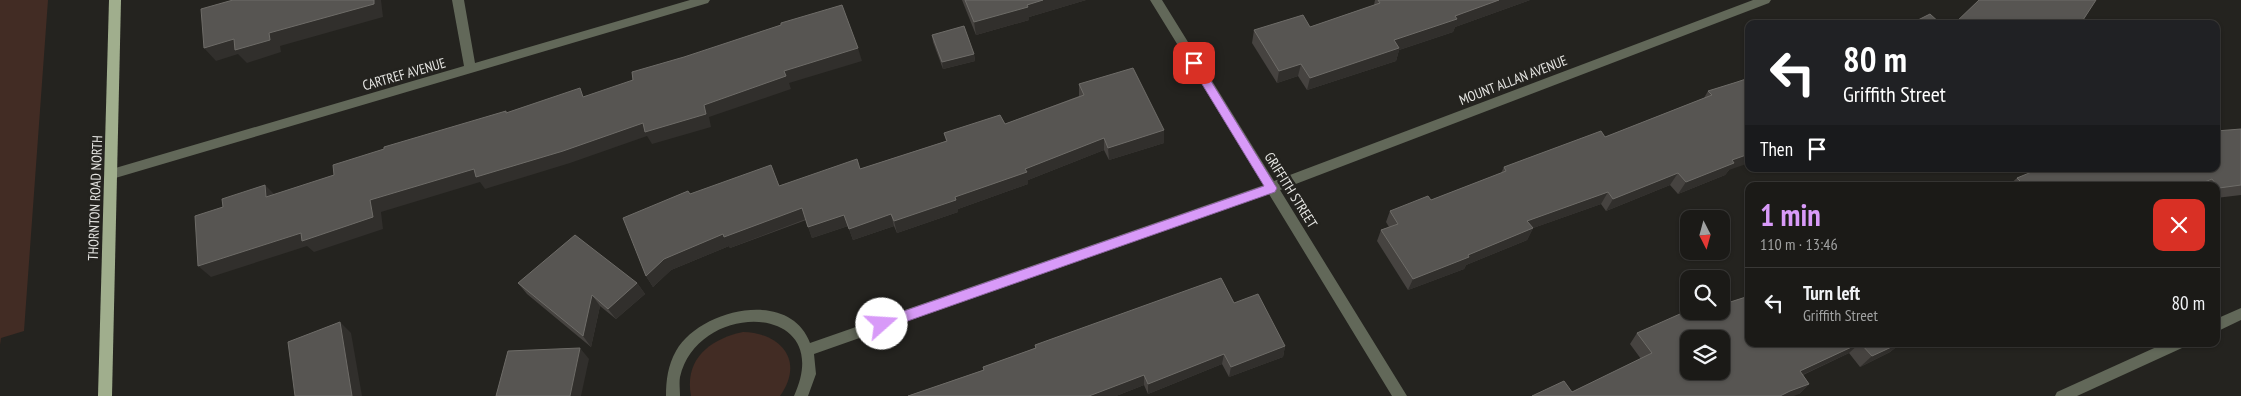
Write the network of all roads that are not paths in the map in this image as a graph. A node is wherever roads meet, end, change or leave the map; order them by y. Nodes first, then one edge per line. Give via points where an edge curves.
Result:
1 (115, 0) edge
2 (458, 0) edge
3 (704, 0) edge
4 (1156, 0) edge
5 (1765, 0) edge
6 (471, 70) junction
7 (112, 174) junction
8 (1271, 188) junction
9 (2241, 314) edge
10 (2220, 324) edge
11 (2170, 347) edge
12 (808, 350) junction
13 (105, 396) edge
14 (673, 396) edge
15 (801, 396) edge
16 (1400, 396) edge
17 (2062, 396) edge

1 - 7 main road, THORNTON ROAD NORTH
2 - 6 street
3 - 6 street, CARTREF AVENUE
4 - 8 street, GRIFFITH STREET
5 - 8 street, MOUNT ALLAN AVENUE
6 - 7 street, CARTREF AVENUE
7 - 13 main road, THORNTON ROAD NORTH
8 - 12 street, MOUNT ALLAN AVENUE
8 - 16 street, GRIFFITH STREET
9 - 10 street
11 - 17 street
12 - 14 street via 798,333 782,321 761,315 738,316 716,323 695,337 681,355 673,376
12 - 15 street via 810,369

